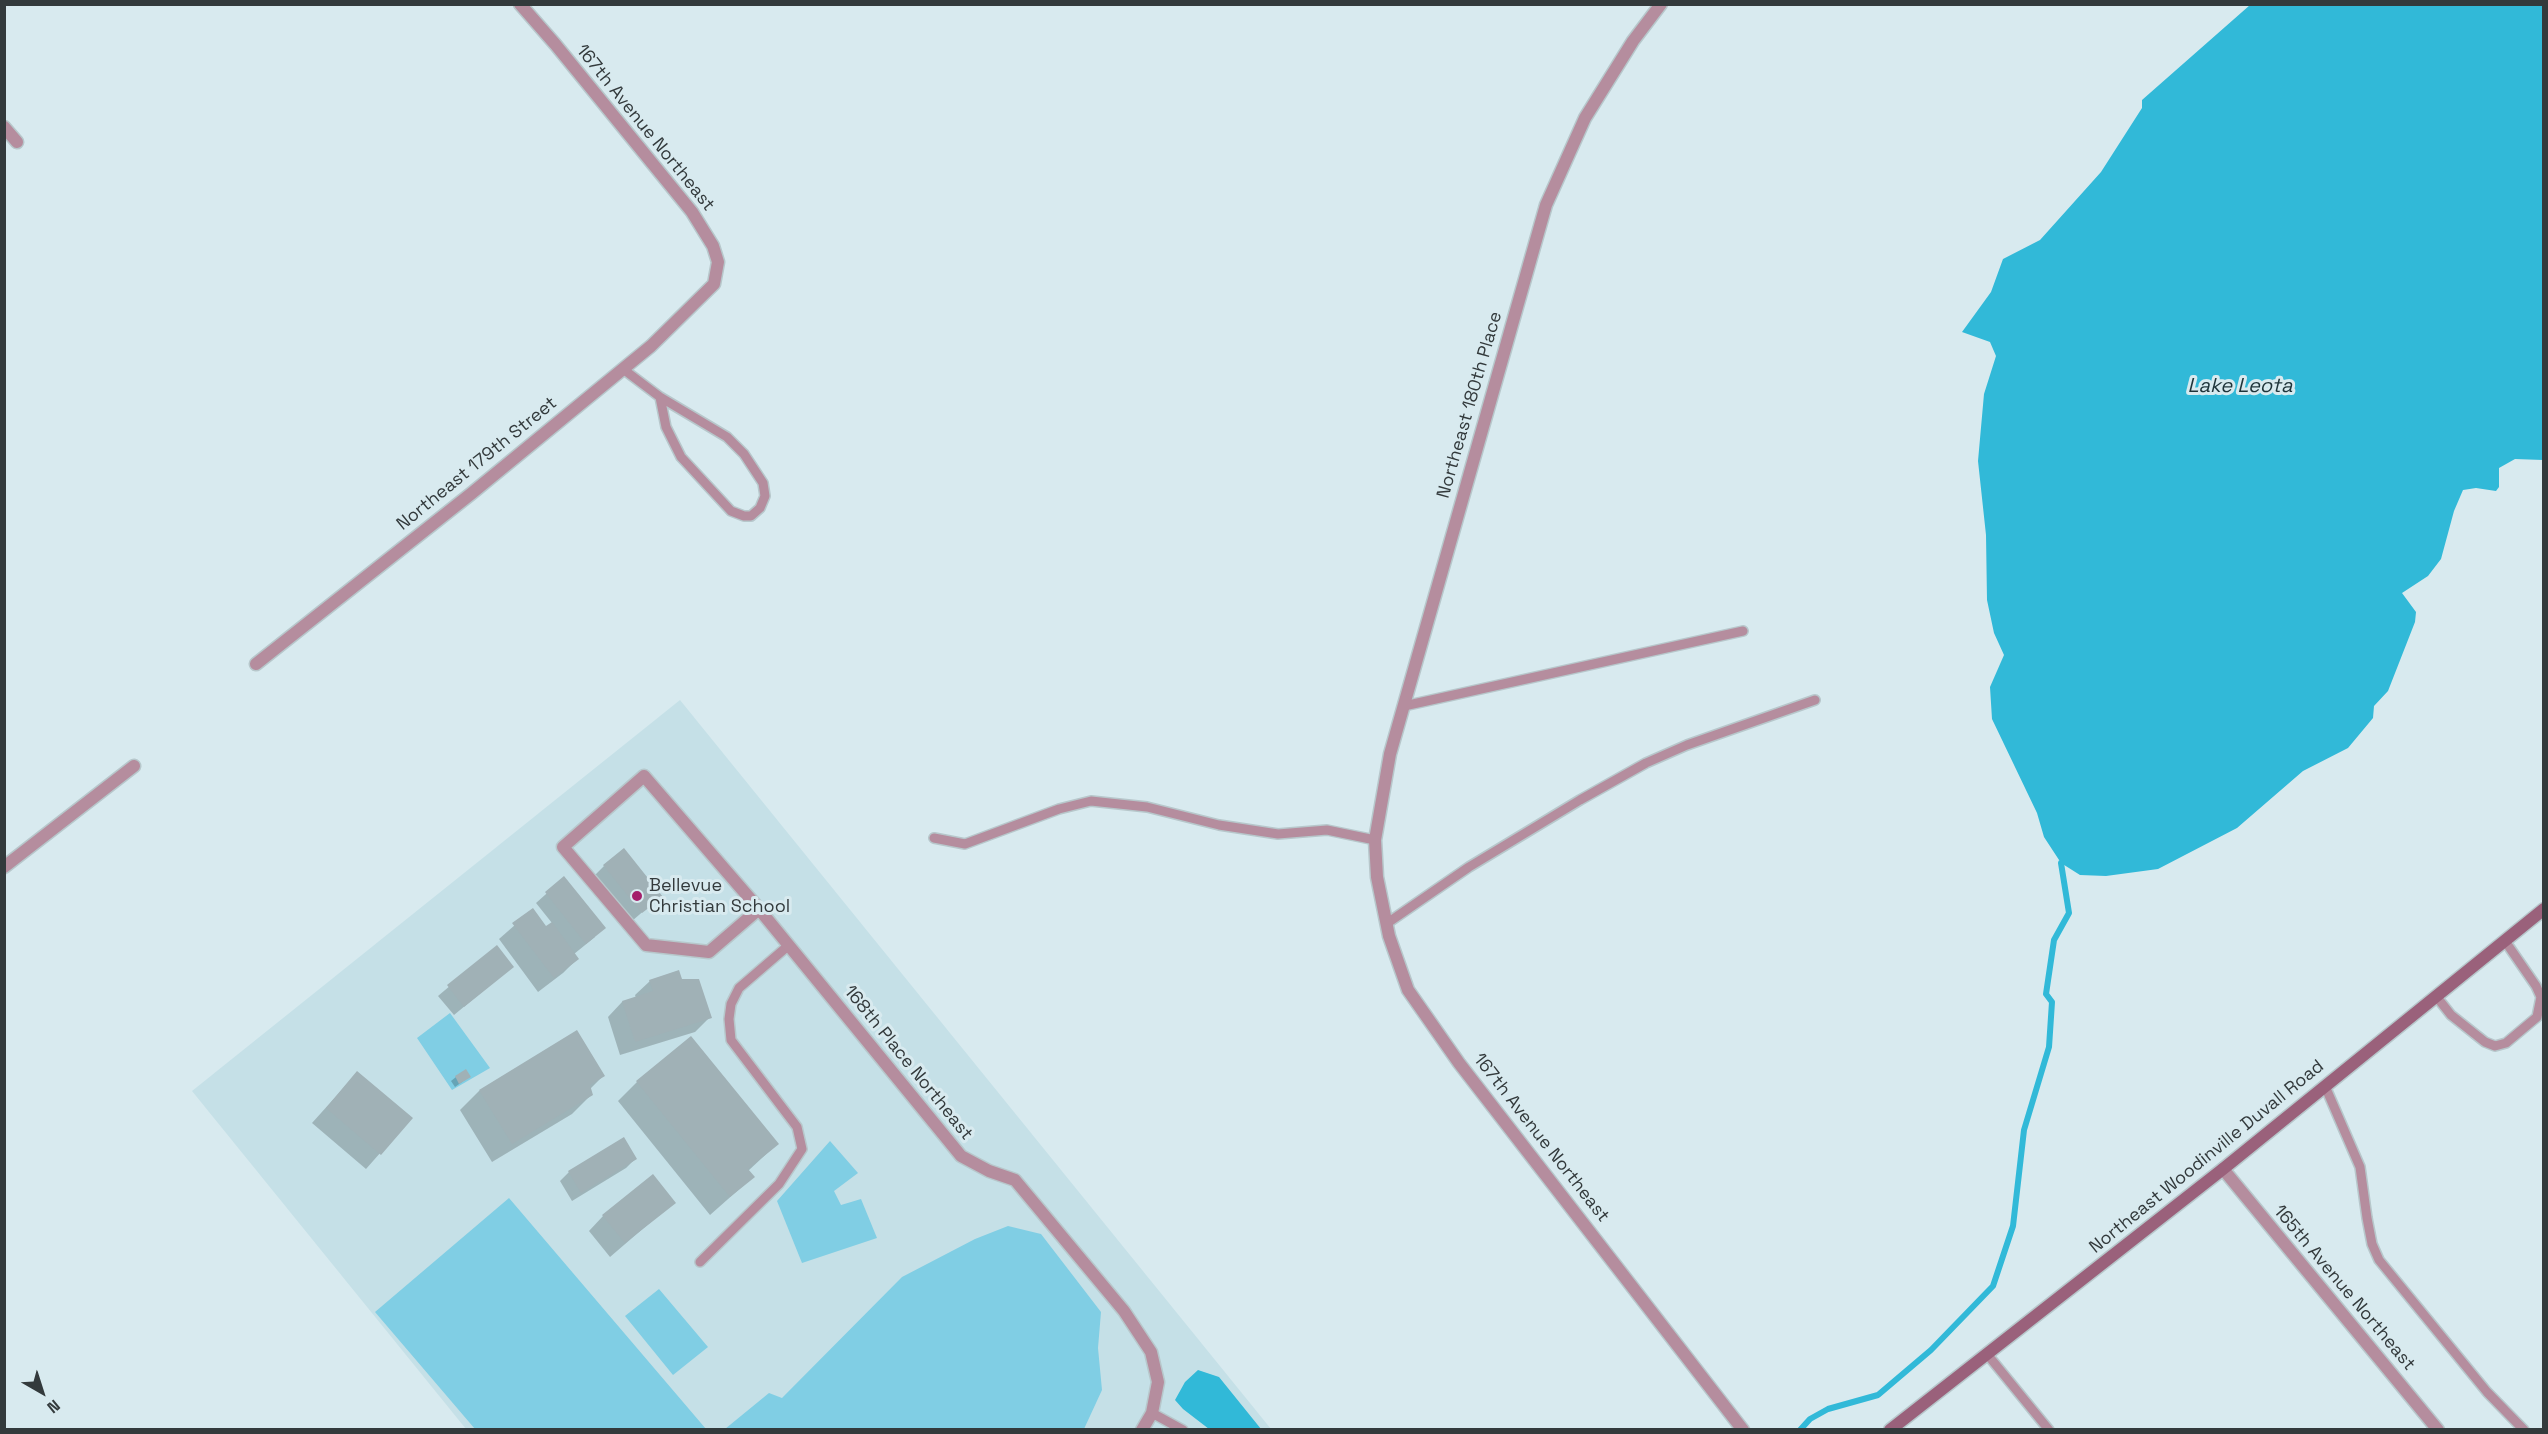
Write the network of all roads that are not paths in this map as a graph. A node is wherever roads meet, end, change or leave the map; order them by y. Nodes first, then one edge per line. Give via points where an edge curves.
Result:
1 (520, 4) edge
2 (1661, 4) edge
3 (4, 127) edge
4 (17, 142) dead end
5 (714, 284) joint
6 (623, 369) junction
7 (660, 397) junction
8 (1743, 631) dead end
9 (256, 664) dead end
10 (1815, 700) dead end
11 (1404, 706) junction
12 (134, 766) dead end
13 (934, 838) dead end
14 (1375, 840) junction
15 (4, 867) edge
16 (759, 909) junction
17 (2544, 909) edge
18 (1386, 924) junction
19 (2505, 941) junction
20 (789, 945) junction
21 (2436, 996) junction
22 (2325, 1086) junction
23 (2223, 1169) junction
24 (700, 1262) dead end
25 (1987, 1354) junction
26 (1152, 1413) junction
27 (1142, 1430) edge
28 (1183, 1430) edge
29 (1743, 1430) edge
30 (1890, 1430) edge
31 (2049, 1430) edge
32 (2438, 1430) edge
33 (2524, 1430) edge

1 - 5 street, 167th Avenue Northeast via 692,212 718,262
2 - 11 street, Northeast 180th Place via 1633,40 1585,118 1546,205
3 - 4 street
5 - 6 street, Northeast 179th Street
6 - 7 lane
6 - 9 street, Northeast 179th Street
7 - 7 lane via 727,437 749,462 763,483 765,496 751,516 731,511 681,458 666,428
8 - 11 lane
10 - 18 lane via 1646,763 1469,867
11 - 14 street, Northeast 180th Place via 1390,754
12 - 15 street
13 - 14 lane via 965,844 1091,801 1147,807 1219,825 1278,834 1327,830
14 - 18 street, 167th Avenue Northeast
16 - 16 street, 168th Place Northeast via 644,776 563,846 646,945 709,952
16 - 20 street, 168th Place Northeast
17 - 19 main road, Northeast Woodinville Duvall Road
18 - 29 street, 167th Avenue Northeast via 1408,990 1459,1063
19 - 21 main road, Northeast Woodinville Duvall Road
19 - 21 lane via 2541,997 2537,1017 2506,1043 2495,1046 2485,1042 2451,1015
20 - 24 lane via 739,988 729,1019 731,1040 797,1127 802,1149 779,1184
20 - 26 street, 168th Place Northeast via 961,1156 1015,1180 1124,1311 1151,1352 1158,1382
21 - 22 main road, Northeast Woodinville Duvall Road
22 - 23 main road, Northeast Woodinville Duvall Road
22 - 33 lane via 2360,1167 2367,1218 2379,1260 2487,1392
23 - 25 main road, Northeast Woodinville Duvall Road
23 - 32 street, 165th Avenue Northeast
25 - 30 main road, Northeast Woodinville Duvall Road
25 - 31 lane
26 - 27 street, 168th Place Northeast
26 - 28 lane

